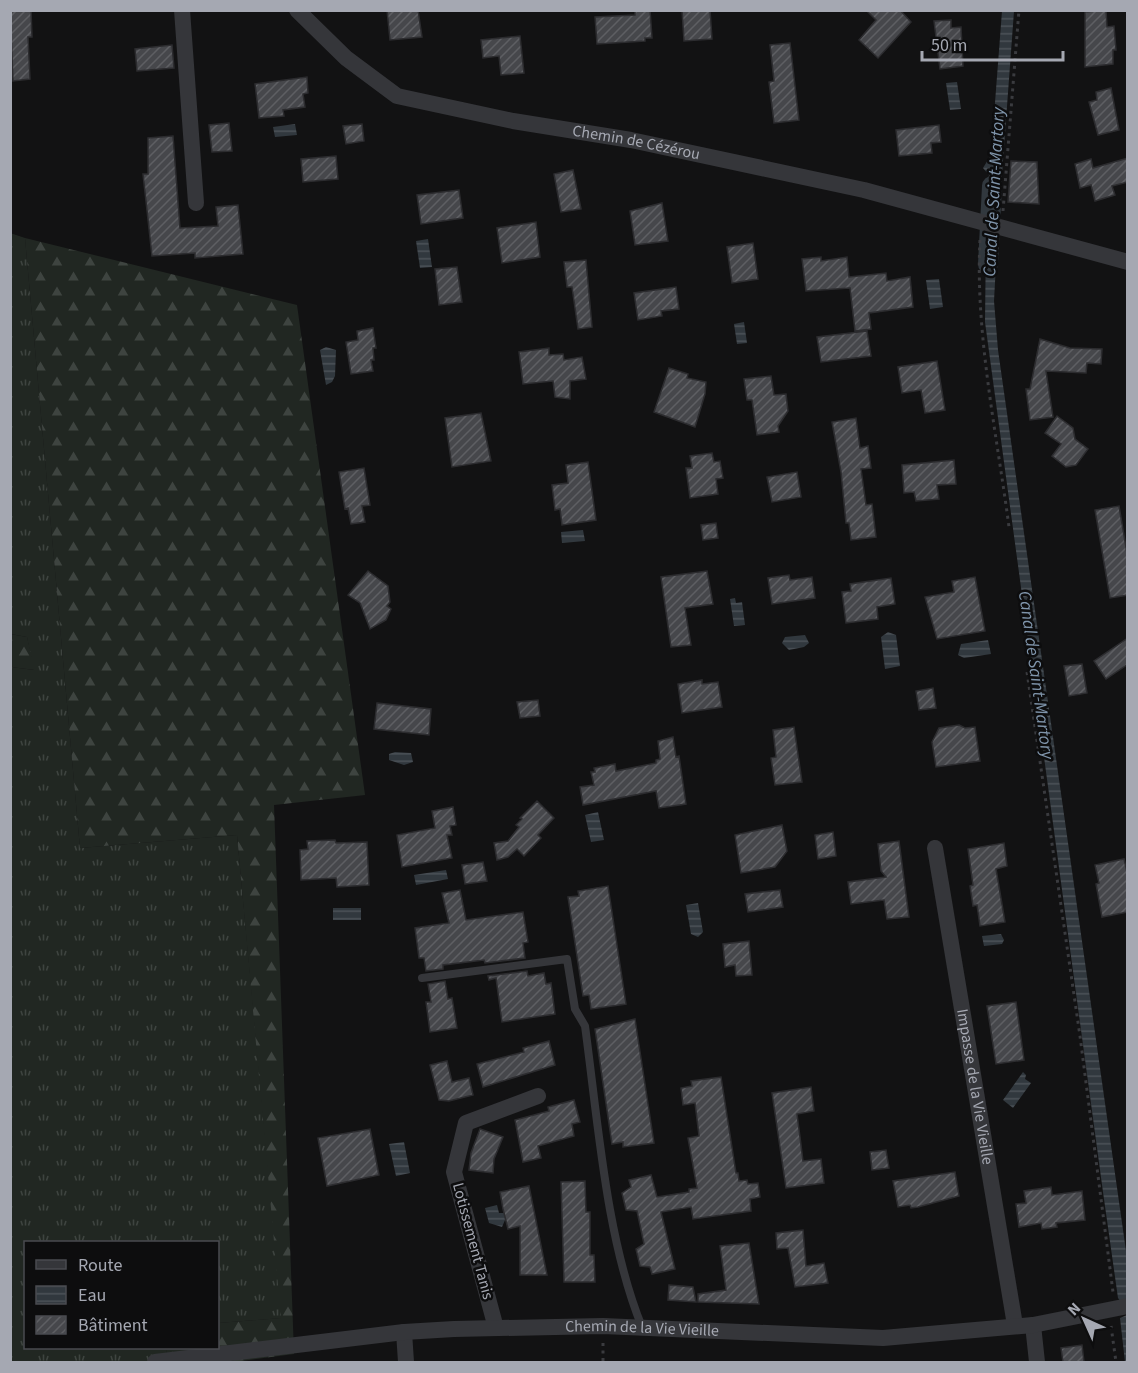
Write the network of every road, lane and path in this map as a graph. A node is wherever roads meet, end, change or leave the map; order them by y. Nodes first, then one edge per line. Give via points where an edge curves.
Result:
1 (182, 10) edge
2 (297, 10) edge
3 (1019, 10) edge
4 (196, 203) dead end
5 (982, 222) junction
6 (1002, 228) junction
7 (1128, 262) edge
8 (1009, 527) dead end
9 (1027, 672) dead end
10 (935, 848) dead end
11 (422, 978) dead end
12 (538, 1096) dead end
13 (1119, 1307) edge
14 (1015, 1325) junction
15 (1033, 1325) junction
16 (496, 1328) junction
17 (643, 1328) junction
18 (404, 1332) junction
19 (155, 1362) edge
20 (406, 1362) edge
21 (1037, 1362) edge
22 (1116, 1362) edge

1 - 4 street
2 - 5 street, Chemin de Cézérou via 346,58 397,96 853,187
3 - 6 path
5 - 6 street, Chemin de Cézérou
5 - 8 path via 979,262 985,338
6 - 7 street, Chemin de Cézérou
9 - 13 path via 1113,1293
10 - 14 street, Impasse de la Vie Vieille
11 - 17 lane via 567,959 575,1009 585,1026 604,1168 628,1292
12 - 16 street, Lotissement Tanis via 466,1123 454,1172
13 - 15 street, Chemin de la Vie Vieille
13 - 22 path
14 - 15 street, Chemin de la Vie Vieille
14 - 17 street, Chemin de la Vie Vieille via 883,1338
15 - 21 street
16 - 17 street, Chemin de la Vie Vieille
16 - 18 street, Chemin de la Vie Vieille
18 - 19 street, Chemin de la Vie Vieille
18 - 20 street

